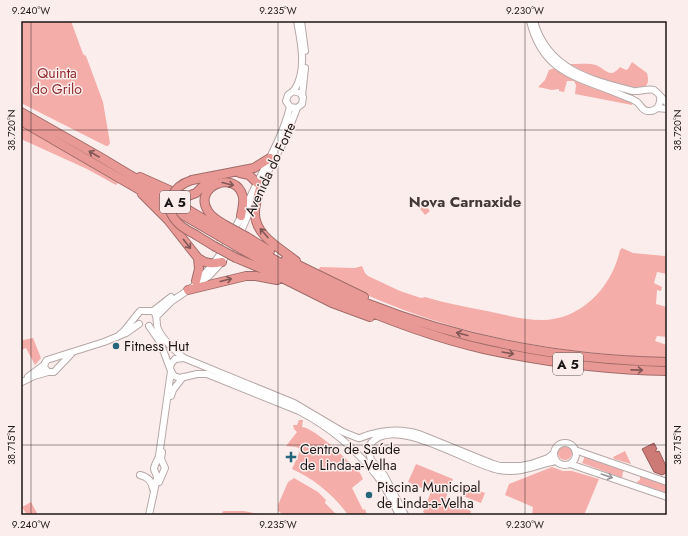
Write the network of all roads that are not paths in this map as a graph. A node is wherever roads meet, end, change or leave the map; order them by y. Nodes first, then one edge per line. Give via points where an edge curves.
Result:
1 (296, 21) edge
2 (301, 21) edge
3 (530, 21) edge
4 (534, 21) edge
5 (294, 91) junction
6 (644, 91) junction
7 (302, 96) junction
8 (660, 97) junction
9 (639, 103) junction
10 (667, 103) edge
11 (294, 107) junction
12 (657, 108) junction
13 (667, 109) edge
14 (21, 112) edge
15 (21, 121) edge
16 (270, 158) junction
17 (238, 172) junction
18 (127, 174) junction
19 (216, 176) junction
20 (259, 186) junction
21 (137, 188) junction
22 (241, 216) junction
23 (222, 231) junction
24 (244, 243) junction
25 (198, 258) junction
26 (222, 262) junction
27 (213, 264) junction
28 (304, 268) junction
29 (196, 281) junction
30 (293, 285) junction
31 (188, 290) junction
32 (394, 314) junction
33 (136, 316) junction
34 (156, 316) junction
35 (399, 323) junction
36 (139, 324) junction
37 (149, 326) junction
38 (117, 337) junction
39 (77, 350) junction
40 (186, 359) junction
41 (52, 360) junction
42 (667, 362) edge
43 (44, 365) junction
44 (57, 368) junction
45 (171, 369) junction
46 (667, 371) edge
47 (48, 372) junction
48 (185, 376) junction
49 (22, 383) edge
50 (359, 438) junction
51 (368, 447) junction
52 (575, 450) junction
53 (355, 451) junction
54 (554, 453) junction
55 (556, 461) junction
56 (159, 464) junction
57 (570, 464) junction
58 (160, 472) junction
59 (140, 475) dead end
60 (667, 482) edge
61 (153, 490) junction
62 (667, 497) edge
63 (149, 515) edge
64 (153, 515) edge
65 (399, 515) edge
66 (405, 515) edge

1 - 5 street, Avenida do Forte via 301,48 301,68
2 - 7 street, Avenida do Forte via 305,57
3 - 9 street via 540,46 559,68 580,80
4 - 6 street via 546,48 565,66 598,81
5 - 7 street
5 - 11 street, Avenida do Forte via 286,99 288,104
6 - 8 street via 653,90
6 - 9 street via 639,96
7 - 11 street, Avenida do Forte via 302,104
8 - 10 street
8 - 12 street
9 - 12 street via 646,111
11 - 16 street, Avenida do Forte
11 - 20 street, Avenida do Forte via 285,139
12 - 13 street
18 -> 14 highway, A 5
15 - 21 highway, A 5
16 - 17 highway via 258,167
16 - 20 street, Avenida do Forte
17 - 19 highway
17 - 20 highway via 250,175
18 - 19 highway via 140,176 182,196 196,193
18 - 23 highway, A 5
19 - 30 highway, bridge via 192,180 174,191 170,209 172,215 177,222 214,246
20 - 22 street, Avenida do Forte
20 - 26 street, Avenida do Forte via 242,229
28 -> 20 highway via 262,233 256,223 254,211
21 - 23 highway, A 5
21 -> 25 highway via 168,220
23 -> 22 highway via 206,207 207,193 215,184 230,183 238,189 243,200
22 - 27 street, Avenida do Forte
23 - 24 highway, A 5, bridge
24 - 28 highway
24 - 32 highway, A 5 via 332,288
24 - 35 highway, A 5 via 295,279
25 - 27 highway
25 - 29 highway via 200,269
26 - 27 highway
26 - 31 street, Avenida do Forte
27 - 29 street, Avenida do Forte
28 - 32 highway via 375,302
29 - 34 street, Avenida do Forte via 170,298
31 -> 30 highway via 246,276 269,277
30 - 35 highway via 362,315
31 - 34 street, Avenida do Forte
42 -> 32 highway, A 5 via 568,355 500,344
33 - 34 street via 140,311
33 - 36 street
33 - 38 street
34 - 37 street via 154,324
34 - 40 street via 158,329 172,348
35 -> 46 highway, A 5 via 484,349 558,362
36 - 37 street
36 - 38 street
37 - 45 street via 160,342
38 - 39 street
39 - 41 street
39 - 44 street
40 - 45 street via 175,359
40 - 48 street via 191,368
40 - 50 street via 294,403 343,432
41 - 43 street via 47,360
41 - 44 street via 56,362
43 - 47 street
43 - 49 street
44 - 47 street via 54,372
45 - 48 street via 174,376
45 - 56 street
47 - 49 street
48 - 53 street via 207,374 295,409 319,423
48 - 56 street via 172,393
50 - 51 street via 366,440
50 - 53 street via 353,443
50 - 54 street via 390,430 410,431 493,464 508,467 531,464
51 - 53 street via 364,453
51 - 55 street via 379,437 401,434 500,470 525,470
51 - 66 street via 372,460 384,475
52 - 54 street via 571,444 564,442 557,446
52 - 57 street via 576,456
52 - 60 street
53 - 65 street via 380,481
54 - 55 street
55 - 57 street
56 - 58 street via 154,468
56 - 58 street via 165,468
57 -> 62 street
58 - 61 street
58 - 64 street
59 - 61 street via 149,479
61 - 63 street

